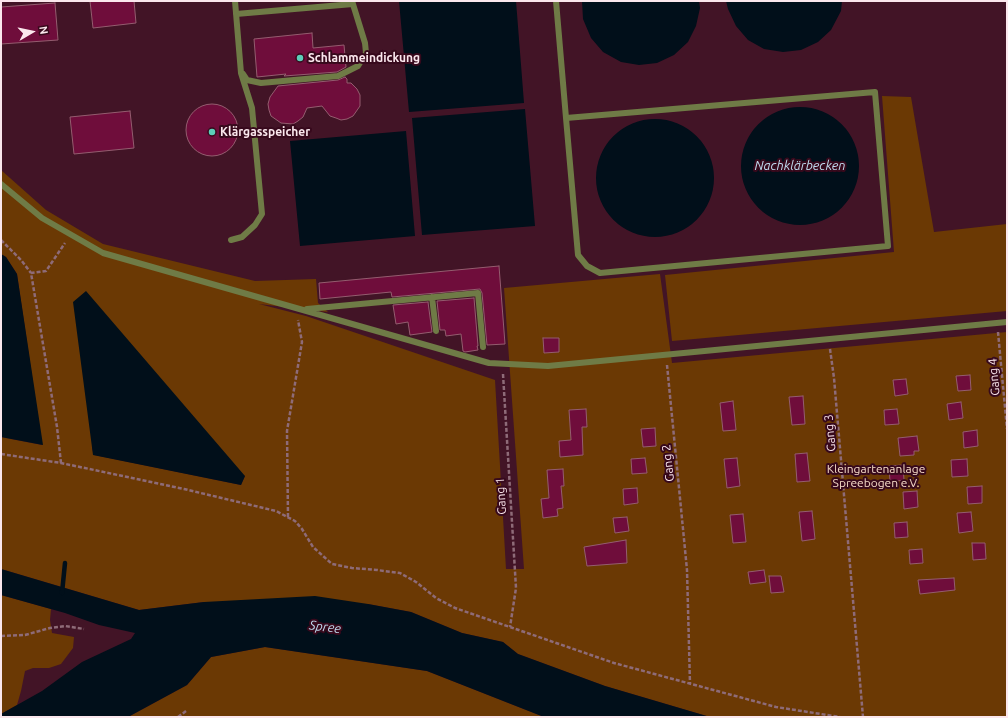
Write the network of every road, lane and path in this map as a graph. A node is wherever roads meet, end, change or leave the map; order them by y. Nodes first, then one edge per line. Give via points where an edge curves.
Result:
1 (235, 1) edge
2 (556, 1) edge
3 (353, 2) edge
4 (236, 14) junction
5 (241, 73) junction
6 (566, 118) junction
7 (1, 184) edge
8 (72, 235) junction
9 (1, 240) edge
10 (231, 240) dead end
11 (31, 273) junction
12 (432, 298) junction
13 (295, 308) junction
14 (304, 310) junction
15 (1007, 322) edge
16 (997, 323) junction
17 (436, 331) dead end
18 (829, 340) junction
19 (483, 347) dead end
20 (666, 355) junction
21 (502, 363) junction
22 (1007, 429) edge
23 (1, 454) edge
24 (61, 463) junction
25 (288, 518) junction
26 (510, 627) junction
27 (84, 629) dead end
28 (1, 636) edge
29 (690, 684) junction
30 (186, 711) dead end
31 (178, 717) edge
32 (840, 717) edge
33 (863, 717) edge

1 - 4 lane
2 - 6 lane
3 - 4 lane
3 - 5 lane via 366,54 358,66 338,76 261,83 247,80
4 - 5 lane
5 - 10 lane via 252,108 262,214 242,237
6 - 6 lane via 578,255 587,266 600,273 888,246 875,92
7 - 8 lane via 42,218
8 - 11 path via 46,271
8 - 13 lane via 103,253
9 - 11 path
11 - 24 path
12 - 14 lane
12 - 17 lane
12 - 19 lane via 478,293
13 - 14 lane
13 - 25 path via 302,342 287,431
14 - 21 lane via 489,362
15 - 16 lane
16 - 18 lane
16 - 22 path, Gang 4
18 - 20 lane
18 - 33 path, Gang 3
20 - 21 lane via 548,366
20 - 29 path, Gang 2 via 687,570
21 - 26 path, Gang 1 via 516,588
23 - 24 path
24 - 25 path via 276,511
25 - 26 path via 302,529 313,547 332,564 400,573 455,608
26 - 29 path via 614,663
27 - 28 path via 65,626 25,635
29 - 32 path via 776,707
30 - 31 path

